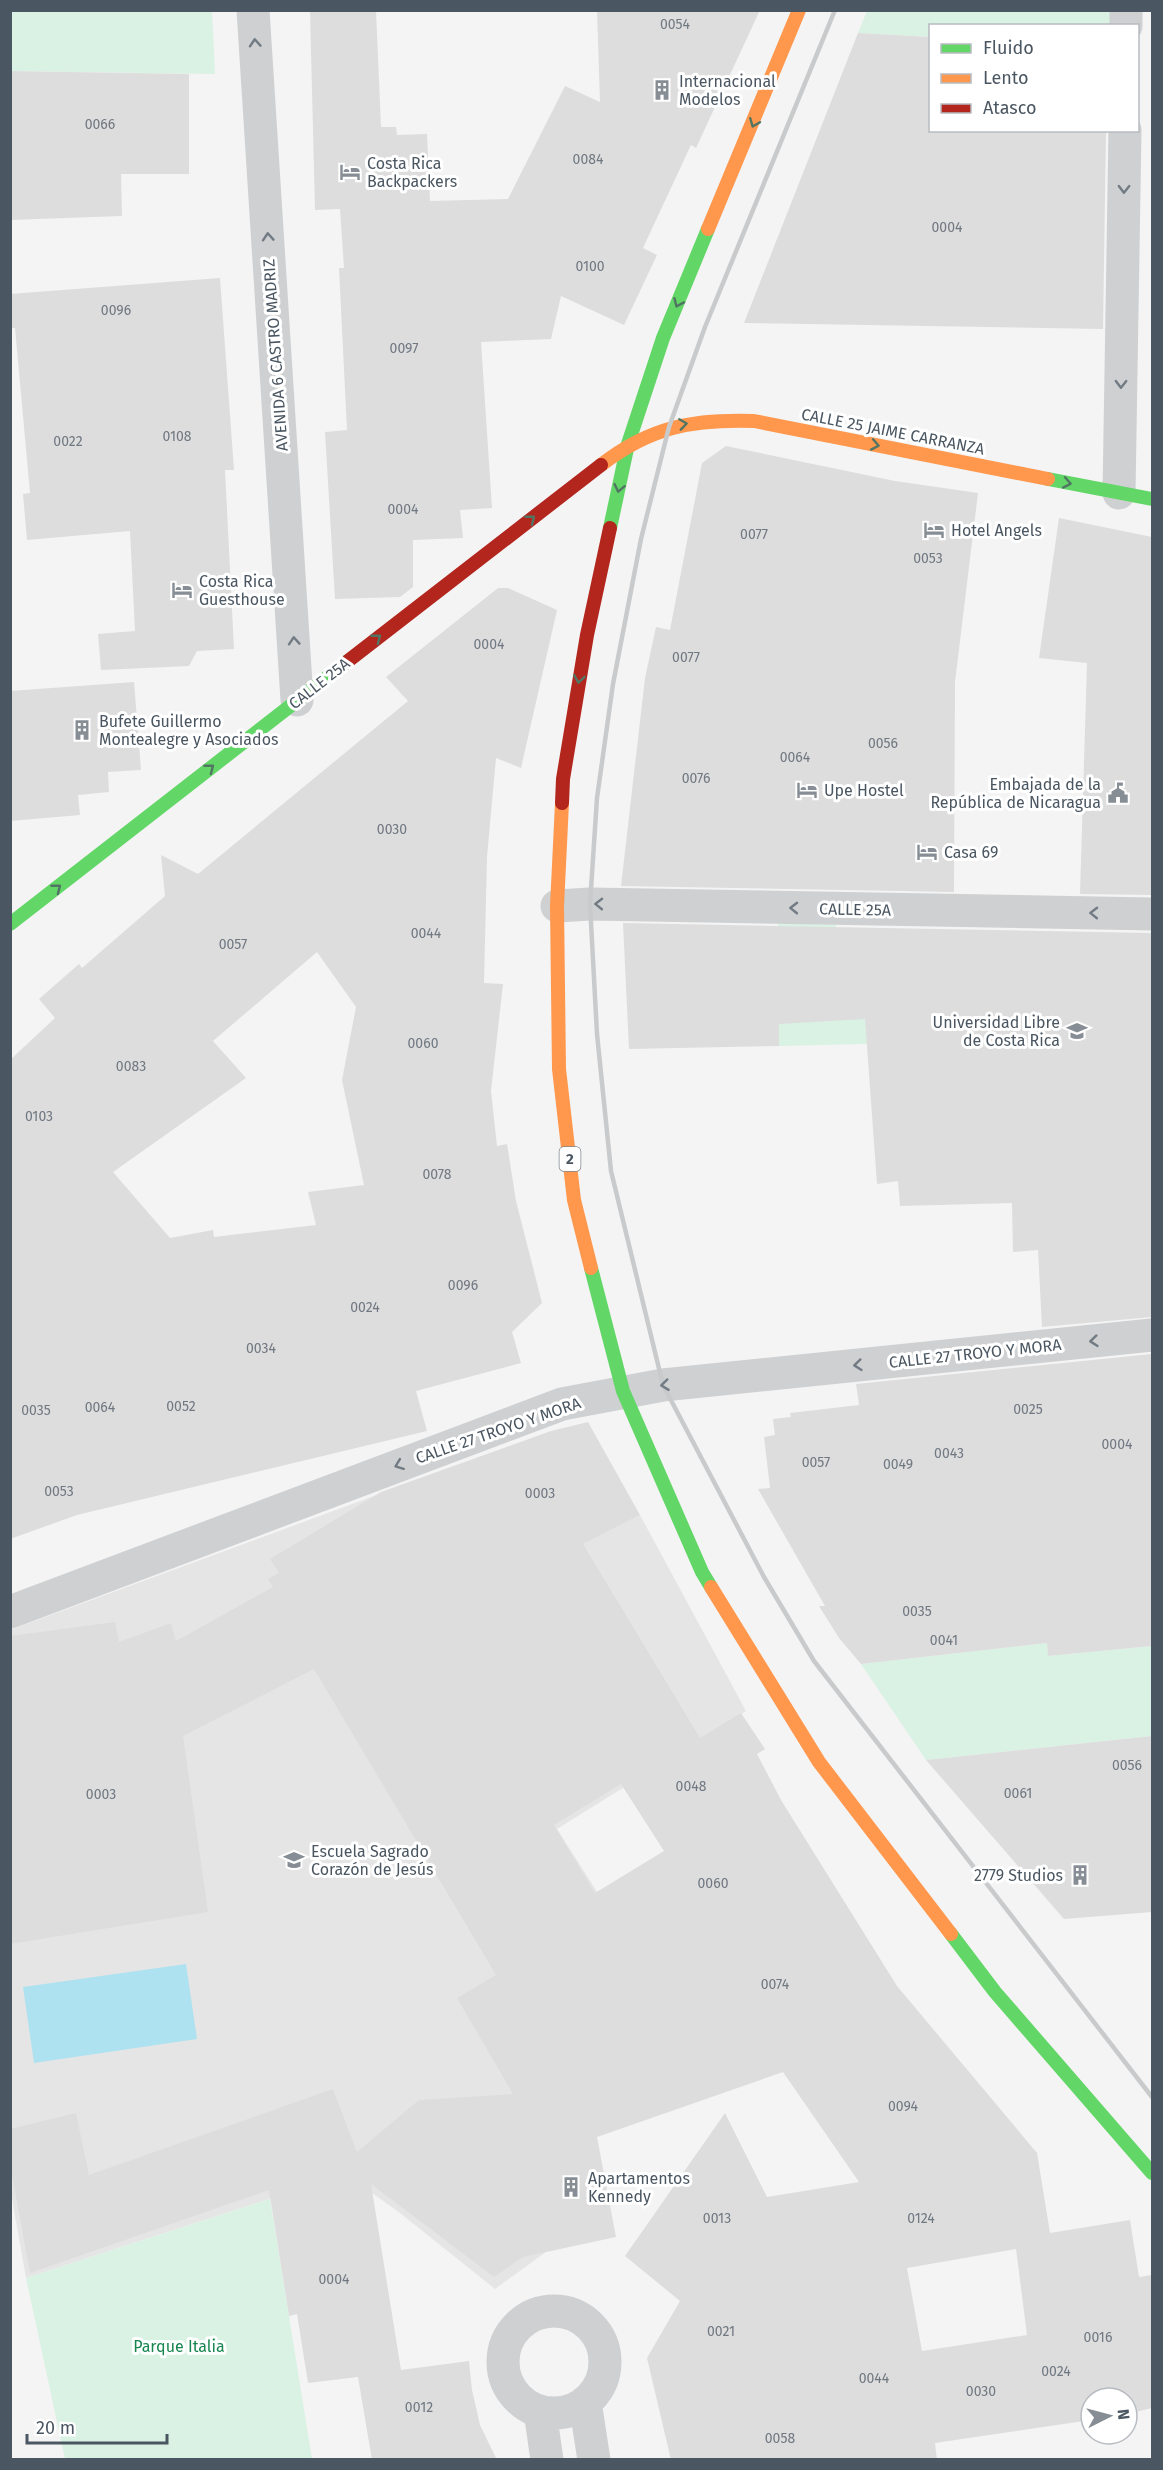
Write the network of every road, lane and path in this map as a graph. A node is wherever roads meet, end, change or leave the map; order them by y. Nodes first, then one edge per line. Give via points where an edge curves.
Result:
1 (253, 10) edge
2 (799, 10) edge
3 (1125, 132) edge
4 (628, 444) junction
5 (1119, 493) junction
6 (1152, 499) edge
7 (297, 700) junction
8 (557, 906) junction
9 (1152, 914) edge
10 (10, 924) edge
11 (1152, 1335) edge
12 (623, 1391) junction
13 (10, 1612) edge
14 (1152, 2173) edge
15 (585, 2402) junction
16 (540, 2411) junction
17 (547, 2460) edge
18 (594, 2460) edge

7 -> 1 street, AVENIDA 6 CASTRO MADRIZ
2 -> 4 main road, 2 via 663,338
3 -> 5 street
4 -> 5 main road, CALLE 25 JAIME CARRANZA via 669,427 722,419 754,421
7 -> 4 main road, CALLE 25A
4 -> 8 main road, 2 via 587,635 563,779
5 - 6 main road, CALLE 25 JAIME CARRANZA
10 -> 7 main road, CALLE 25A
9 -> 8 street, CALLE 25A
8 - 12 main road, 2 via 559,1069 574,1200
11 -> 12 street, CALLE 27 TROYO Y MORA
12 -> 13 street, CALLE 27 TROYO Y MORA via 562,1404
12 - 14 main road, 2 via 702,1572 819,1762 995,1992
15 - 16 street via 572,2410
15 - 16 street via 597,2390 603,2375 602,2344 583,2319 552,2310 530,2317 512,2332 506,2347 507,2379 526,2404
15 - 18 street
16 - 17 street

